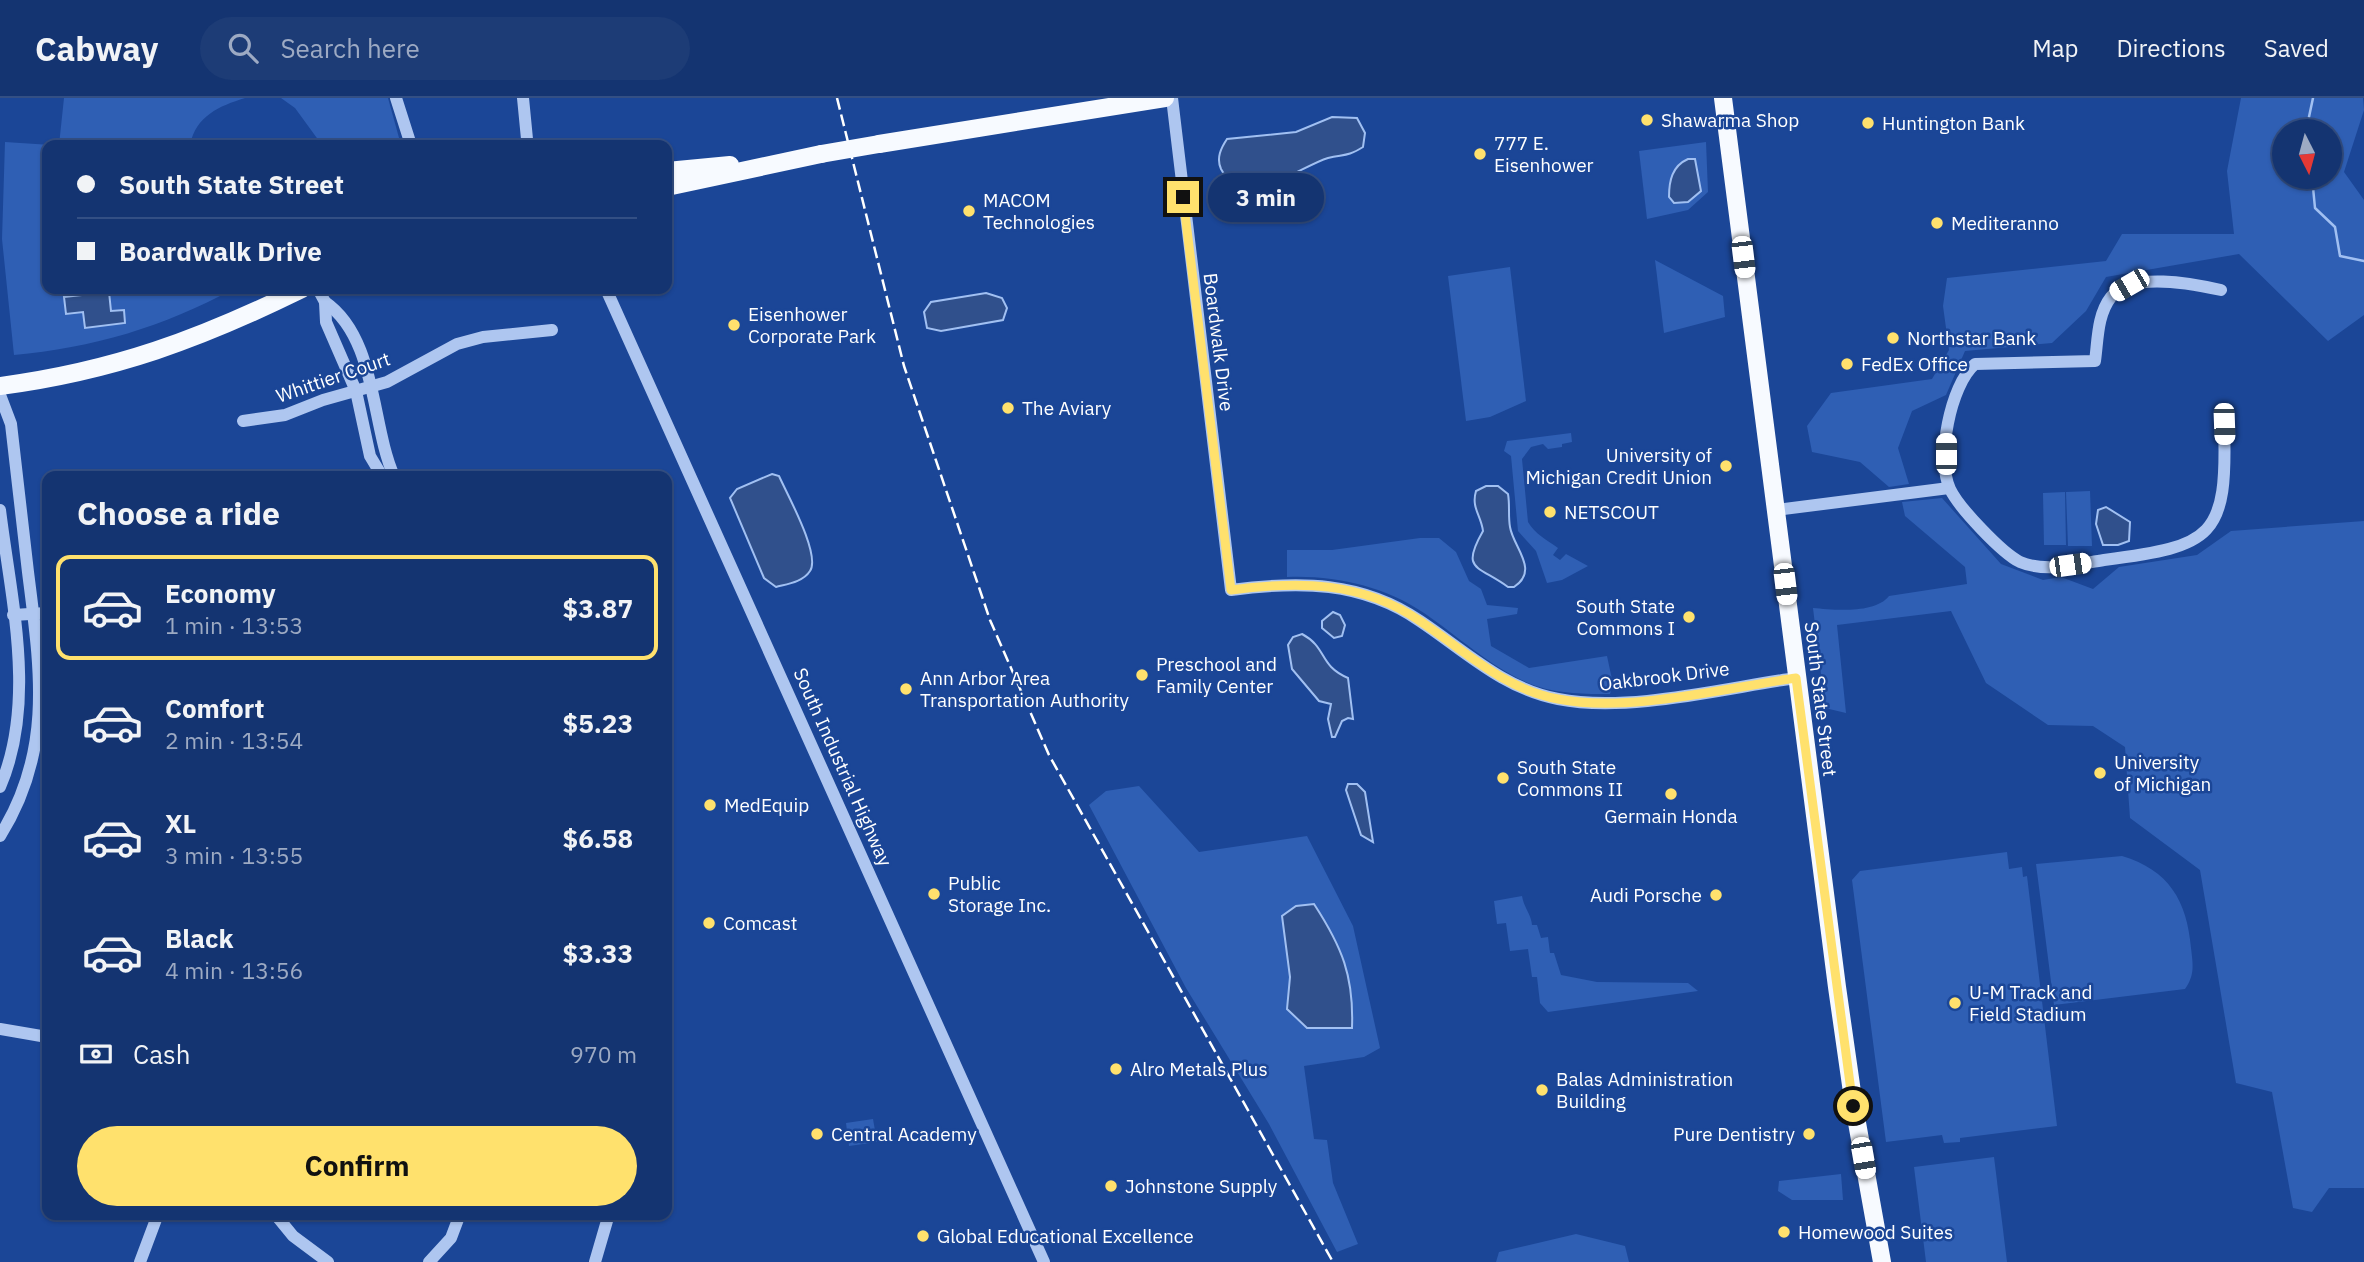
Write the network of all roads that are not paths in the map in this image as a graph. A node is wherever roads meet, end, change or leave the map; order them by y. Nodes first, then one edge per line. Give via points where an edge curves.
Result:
1 (396, 98) edge
2 (523, 98) edge
3 (1165, 98) edge
4 (1172, 98) edge
5 (1723, 98) edge
6 (409, 140) edge
7 (526, 140) edge
8 (765, 164) junction
9 (672, 172) edge
10 (672, 186) edge
11 (2221, 290) dead end
12 (292, 294) edge
13 (321, 294) edge
14 (608, 294) edge
15 (325, 302) junction
16 (552, 330) dead end
17 (0, 386) edge
18 (373, 386) junction
19 (356, 391) junction
20 (0, 395) edge
21 (243, 421) dead end
22 (2224, 424) dead end
23 (379, 471) edge
24 (393, 471) edge
25 (1949, 488) junction
26 (20, 503) junction
27 (0, 505) edge
28 (0, 510) edge
29 (1776, 510) junction
30 (1231, 590) joint
31 (33, 613) junction
32 (42, 613) edge
33 (13, 615) junction
34 (1796, 678) junction
35 (0, 786) edge
36 (0, 836) edge
37 (0, 1029) edge
38 (42, 1036) edge
39 (156, 1220) edge
40 (280, 1220) edge
41 (458, 1220) edge
42 (607, 1220) edge
43 (141, 1262) edge
44 (328, 1262) edge
45 (429, 1262) edge
46 (595, 1262) edge
47 (1044, 1262) edge
48 (1882, 1262) edge

1 - 6 street
2 - 7 street
3 - 8 main road, bridge
4 - 30 street, Boardwalk Drive
5 - 29 main road, South State Street
8 - 9 main road
8 - 10 main road
11 - 25 street via 2156,281 2129,285 2112,295 2104,309 2095,361 1975,364 1953,397 1946,436
12 - 17 main road via 155,353 93,370
13 - 15 street
14 - 47 street, South Industrial Highway
15 - 18 street via 339,312
15 - 19 street via 326,322
16 - 18 street, Whittier Court via 457,344
18 - 19 street, Whittier Court
18 - 24 street
19 - 21 street, Whittier Court via 285,415
19 - 23 street via 370,456
20 - 26 street via 11,424
22 - 25 street via 2223,497 2211,527 2189,544 2162,552 2047,568 2022,563 2001,551
25 - 29 street
26 - 27 street
26 - 31 street
28 - 33 street
29 - 34 main road, South State Street
30 - 34 street, Oakbrook Drive via 1301,583 1369,595 1420,621 1495,675 1558,699 1622,703
31 - 32 street
31 - 33 street
31 - 36 street via 41,698 37,741 22,795
33 - 35 street via 19,704 14,743
34 - 48 main road, South State Street via 1853,1106
37 - 38 street
39 - 43 street
40 - 44 street
41 - 45 street via 452,1238
42 - 46 street

